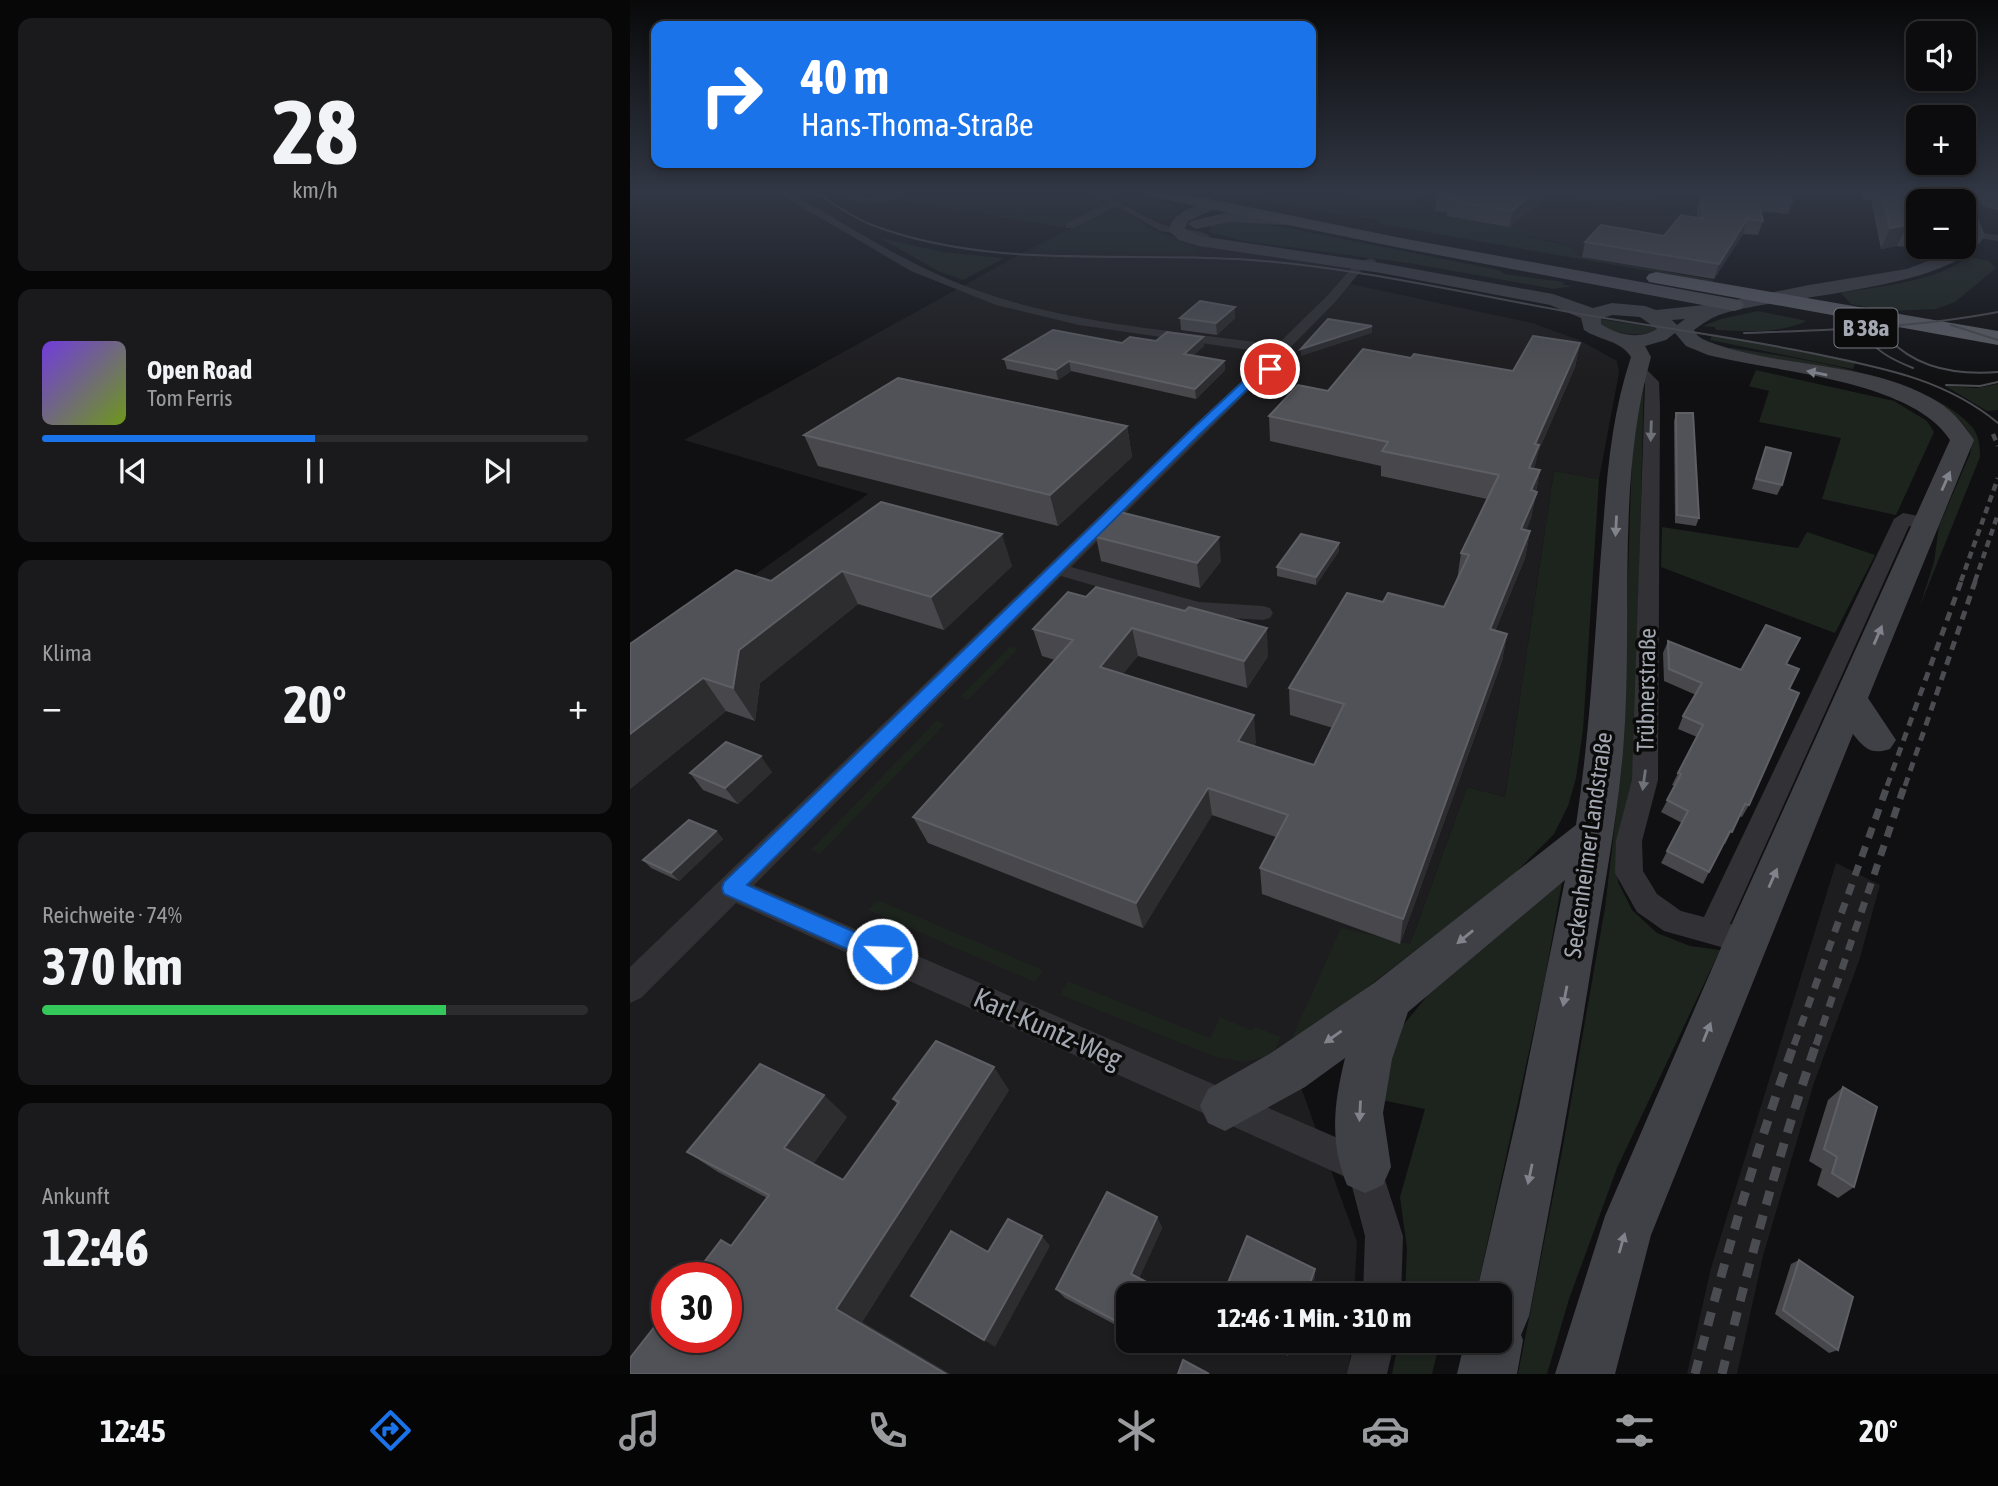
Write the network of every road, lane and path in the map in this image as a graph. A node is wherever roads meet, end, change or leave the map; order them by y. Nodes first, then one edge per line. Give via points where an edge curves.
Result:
1 (893, 255) edge
2 (1287, 255) edge
3 (1310, 255) edge
4 (1492, 255) edge
5 (1503, 255) edge
6 (1938, 259) edge
7 (1556, 266) junction
8 (1366, 268) junction
9 (1656, 278) joint
10 (1527, 296) junction
11 (1566, 299) junction
12 (1612, 309) junction
13 (1711, 310) junction
14 (1591, 316) junction
15 (1662, 325) junction
16 (1998, 338) edge
17 (1625, 339) junction
18 (1998, 350) edge
19 (1715, 351) junction
20 (1276, 355) junction
21 (1638, 369) junction
22 (1927, 523) junction
23 (1057, 569) junction
24 (1263, 613) dead end
25 (1594, 833) junction
26 (731, 888) junction
27 (1729, 937) junction
28 (630, 988) edge
29 (1390, 998) junction
30 (1225, 1106) junction
31 (1365, 1167) junction
32 (1382, 1283) edge
33 (1507, 1283) edge
34 (1372, 1353) edge
35 (1491, 1353) edge
36 (1367, 1374) edge
37 (1487, 1374) edge
38 (1585, 1374) edge

1 - 20 street via 962,289 1040,312
2 - 8 main road
3 - 8 main road
4 - 7 main road, B 38a
5 - 7 main road, B 38a
6 - 13 main road via 1911,274
7 - 9 main road, B 38a
7 - 13 main road, B 38a
8 - 10 main road
8 - 11 main road via 1473,278
8 - 20 street
9 - 16 highway, B 38a
10 - 14 main road via 1574,306
10 - 21 main road via 1567,311 1586,332 1622,352
11 - 12 main road
11 - 13 main road
12 - 14 main road
12 - 15 main road via 1638,310
13 - 15 main road
13 - 18 highway, B 38a
13 - 19 main road via 1686,326 1685,334 1692,342
14 - 17 main road via 1589,322 1595,329
15 - 17 main road via 1643,340
15 - 19 main road via 1682,344
17 - 21 main road via 1638,350
22 -> 19 main road via 1962,440 1947,416 1902,393
20 - 23 street via 1270,369 1253,377
21 -> 25 main road, Seckenheimer Landstraße via 1621,447 1605,750
21 -> 27 street, Trübnerstraße via 1652,382 1652,407 1645,780 1629,841 1629,873 1647,903 1674,922
22 - 27 street via 1903,519
27 -> 22 main road via 1829,750 1878,740 1851,698
23 - 24 street via 1199,609
23 - 26 street
25 -> 29 main road
25 -> 33 main road, Seckenheimer Landstraße
26 - 28 street
26 - 30 street, Karl-Kuntz-Weg
38 -> 27 main road via 1624,1235
29 -> 30 main road via 1288,1070
29 -> 31 main road via 1368,1059 1358,1112
30 - 31 street, Karl-Kuntz-Weg
31 - 32 street via 1384,1236
34 - 36 street
35 - 37 main road

